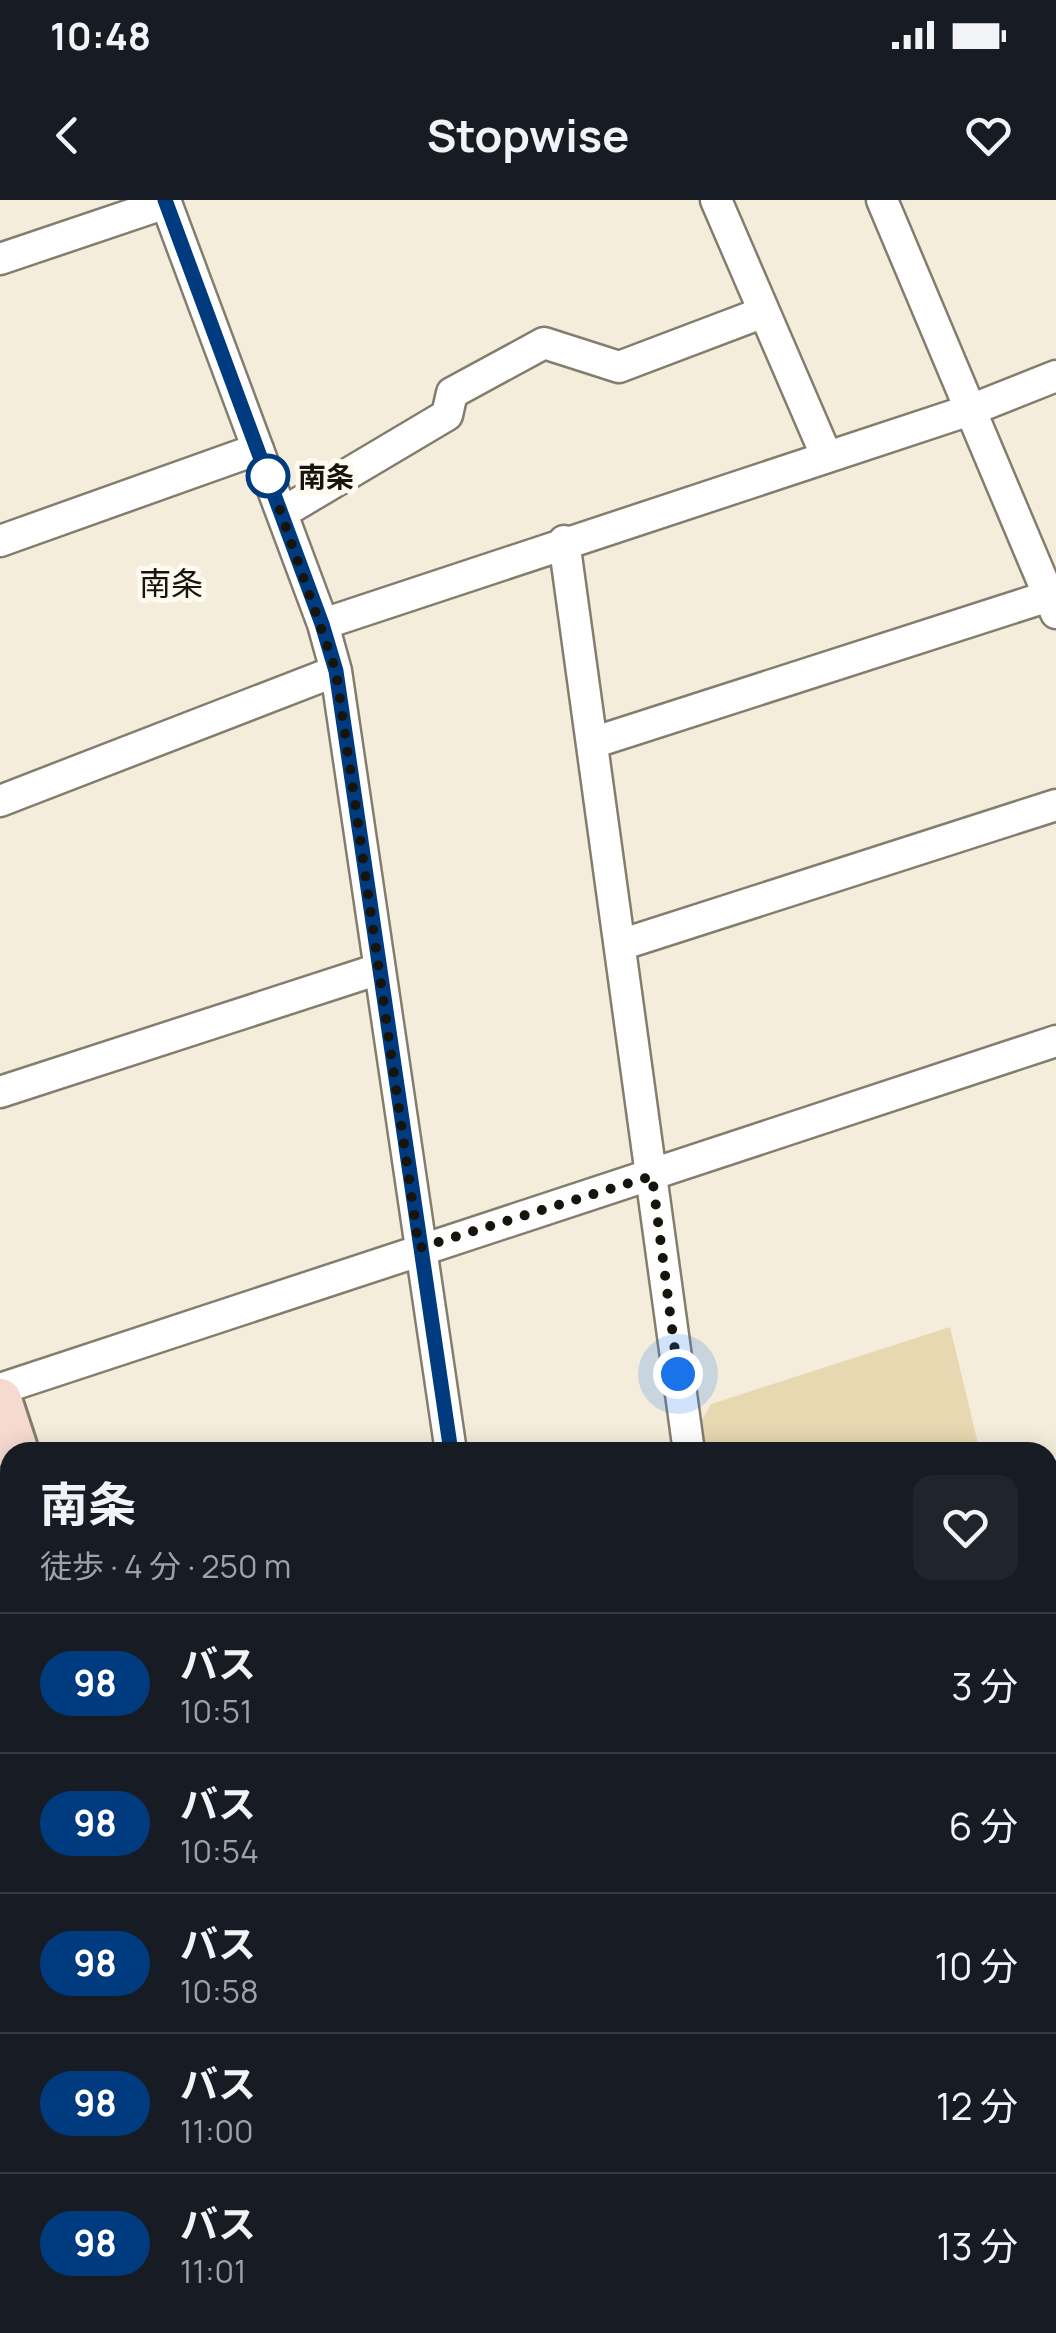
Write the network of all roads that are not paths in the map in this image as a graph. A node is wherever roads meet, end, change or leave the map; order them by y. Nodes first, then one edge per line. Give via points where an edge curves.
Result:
1 (716, 200) edge
2 (882, 200) edge
3 (166, 202) edge
4 (0, 259) edge
5 (764, 312) junction
6 (1056, 376) edge
7 (972, 409) junction
8 (258, 449) junction
9 (826, 456) junction
10 (282, 513) junction
11 (0, 541) edge
12 (564, 541) junction
13 (1052, 604) edge
14 (322, 624) junction
15 (336, 671) junction
16 (592, 743) junction
17 (0, 801) edge
18 (1056, 806) edge
19 (620, 945) junction
20 (379, 969) junction
21 (1056, 1041) edge
22 (0, 1092) edge
23 (652, 1176) junction
24 (419, 1248) junction
25 (0, 1389) edge
26 (0, 1400) edge
27 (13, 1442) edge
28 (450, 1442) edge
29 (688, 1442) edge

1 - 5 street
2 - 7 street
3 - 4 street
3 - 8 street
5 - 9 street
5 - 10 street via 620,367 544,343 452,393 447,416
6 - 7 street
7 - 9 street
7 - 13 street
8 - 10 street
8 - 11 street
9 - 12 street
10 - 14 street
12 - 14 street
12 - 16 street
13 - 16 street
14 - 15 street
15 - 17 street
15 - 20 street
16 - 19 street
18 - 19 street
19 - 23 street
20 - 22 street
20 - 24 street
21 - 23 street
23 - 24 street
23 - 29 street
24 - 25 street
24 - 28 street
26 - 27 street

